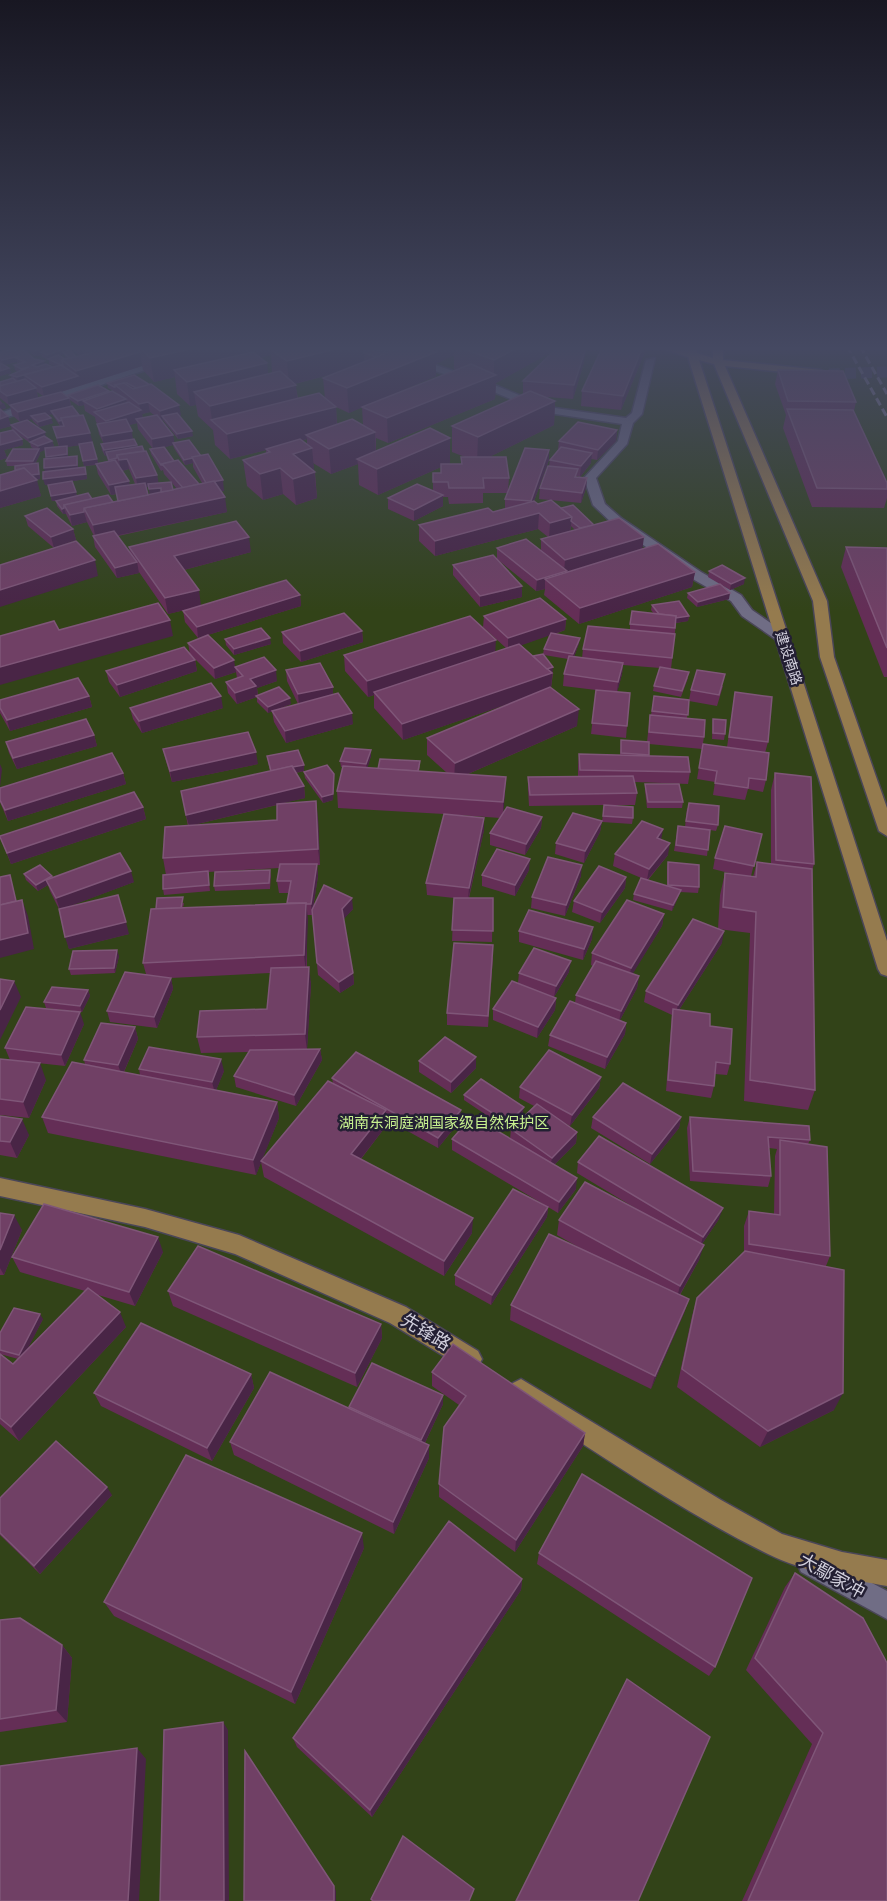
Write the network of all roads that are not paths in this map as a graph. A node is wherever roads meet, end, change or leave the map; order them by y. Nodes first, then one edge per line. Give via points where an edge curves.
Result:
1 (625, 435) edge
2 (718, 435) edge
3 (751, 435) edge
4 (783, 638) junction
5 (887, 831) edge
6 (887, 969) edge
7 (0, 1187) edge
8 (777, 1545) junction
9 (887, 1573) edge
10 (887, 1606) edge

1 - 4 street via 623,442 590,478 599,505 696,575 736,598 747,613
2 - 4 main road, 建设南路
3 - 5 main road via 820,601 827,657
4 - 6 main road, 建设南路
7 - 8 main road, 先锋路 via 146,1218 239,1245 398,1315
8 - 9 main road, 先锋路
8 - 10 street, 大鄢家冲

